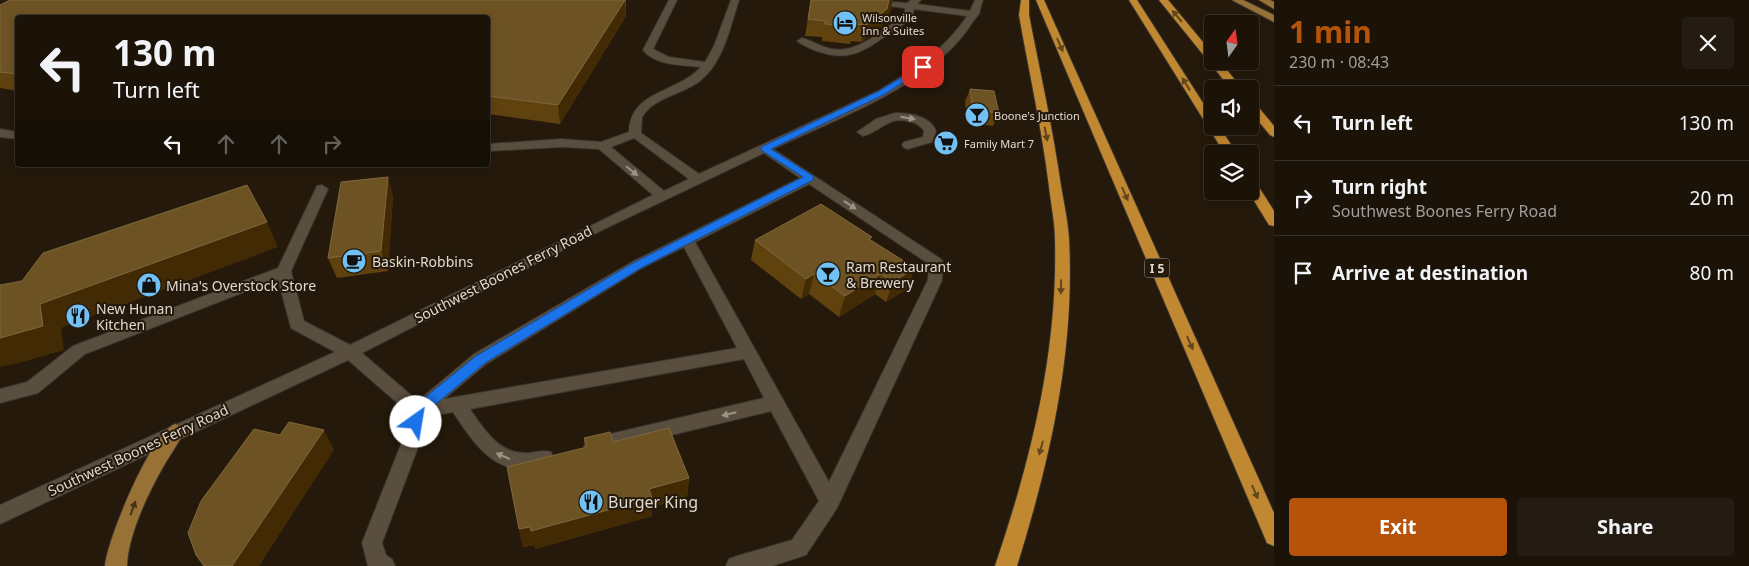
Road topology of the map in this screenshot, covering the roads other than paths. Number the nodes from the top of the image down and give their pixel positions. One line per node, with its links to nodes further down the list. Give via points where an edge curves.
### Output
1 (673, 0): 19 (street, via 648,50 651,55)
2 (735, 0): 19 (street)
3 (865, 0): 11 (street, via 879,5)
4 (979, 0): 13 (street, Southwest Boones Ferry Road)
5 (1025, 0): 54 (highway, one-way to 54, via 1024,15 1062,238 1060,343 1044,438)
6 (1040, 0): 50 (highway, I 5, one-way to 50)
7 (1133, 0): 22 (highway, one-way to 7)
8 (1163, 0): 18 (highway, one-way to 8)
9 (1236, 0): 16 (main road)
10 (1263, 0): 12 (main road)
11 (913, 3): 13 (street); 15 (street)
12 (1274, 6)
13 (974, 14): 32 (street, Southwest Boones Ferry Road, via 945,50 909,77)
14 (893, 17): 15 (street)
15 (904, 19): 17 (street, via 856,51 826,51)
16 (1274, 19)
17 (802, 41)
18 (1204, 49)
19 (708, 65): 27 (street, via 704,72 681,88 651,102 636,116)
20 (1221, 70): 21 (highway)
21 (1230, 80)
22 (1204, 112)
23 (1259, 115): 25 (highway)
24 (863, 132): 29 (street, one-way to 29, via 890,117 902,116 928,126 928,138)
25 (1274, 133)
26 (0, 134): 28 (street)
27 (634, 134): 30 (street); 34 (street)
28 (15, 136)
29 (908, 145)
30 (602, 146): 31 (street); 36 (street, one-way to 36)
31 (490, 147)
32 (764, 148): 33 (street); 34 (street, Southwest Boones Ferry Road)
33 (810, 178): 39 (street); 48 (street, one-way to 48, via 936,262 935,280)
34 (698, 179): 36 (street, Southwest Boones Ferry Road)
35 (322, 189): 40 (street)
36 (662, 196): 41 (street, Southwest Boones Ferry Road)
37 (1259, 198): 38 (highway)
38 (1274, 222)
39 (688, 240): 42 (street); 46 (street, via 637,265 480,359)
40 (284, 271): 41 (street, via 297,324); 43 (street, via 79,350 32,388)
41 (350, 352): 46 (street); 47 (street, Southwest Boones Ferry Road)
42 (749, 352): 44 (street); 45 (street)
43 (0, 396)
44 (776, 403): 45 (street, one-way to 45, via 525,462 503,458 487,446); 48 (street)
45 (457, 404): 46 (street)
46 (418, 411): 52 (street, via 414,434 372,542 377,562)
47 (175, 432): 49 (street, Southwest Boones Ferry Road); 51 (main road, one-way to 47, via 116,554 141,488 156,458)
48 (830, 502): 53 (street, via 800,548)
49 (0, 515)
50 (1274, 536)
51 (116, 566)
52 (384, 566)
53 (737, 566)
54 (1006, 566)

